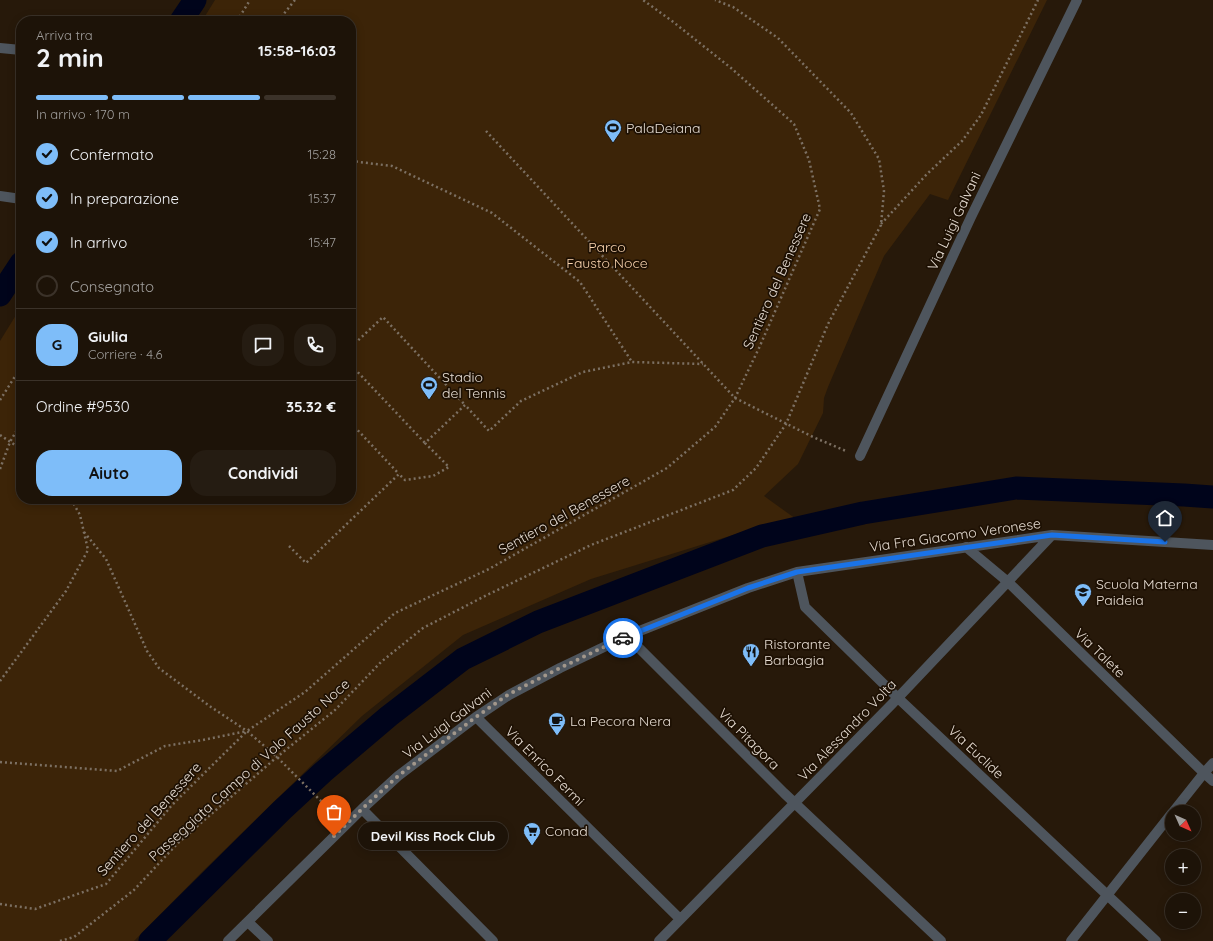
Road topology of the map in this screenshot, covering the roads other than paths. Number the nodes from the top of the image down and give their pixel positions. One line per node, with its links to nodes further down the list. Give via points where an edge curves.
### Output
1 (1078, 0): 6 (street, Via Luigi Galvani, via 971,217)
2 (0, 48): 3 (street)
3 (16, 50)
4 (0, 196): 5 (street)
5 (16, 198)
6 (860, 456)
7 (1052, 535): 8 (street, Via Fra Giacomo Veronese); 9 (street, Via Fra Giacomo Veronese); 11 (street, Via Alessandro Volta)
8 (1213, 545)
9 (966, 548): 10 (street, Via Fra Giacomo Veronese); 11 (street, Via Talete)
10 (797, 572): 12 (street, Via Luigi Galvani, via 748,588); 13 (street, Via Euclide, via 805,607)
11 (1008, 582): 13 (street, Via Alessandro Volta); 16 (street, Via Talete)
12 (627, 636): 14 (street, Via Luigi Galvani, via 509,694); 18 (street, Via Pitagora)
13 (898, 698): 18 (street, Via Alessandro Volta); 22 (street, Via Euclide)
14 (476, 717): 20 (street, Via Luigi Galvani, via 398,776); 23 (street, Via Enrico Fermi)
15 (1213, 763): 16 (street)
16 (1204, 773): 17 (street, Via Talete); 19 (street)
17 (1213, 780)
18 (795, 804): 23 (street, Via Alessandro Volta); 29 (street, Via Pitagora)
19 (1178, 805)
20 (362, 809): 24 (street, Via Luigi Galvani); 27 (street)
21 (1165, 822): 22 (street)
22 (1108, 895): 30 (street); 31 (street, Via Euclide)
23 (680, 919): 28 (street, Via Alessandro Volta)
24 (248, 922): 25 (street, Via Luigi Galvani); 26 (street)
25 (228, 941)
26 (268, 941)
27 (493, 941)
28 (659, 941)
29 (941, 941)
30 (1071, 941)
31 (1156, 941)

